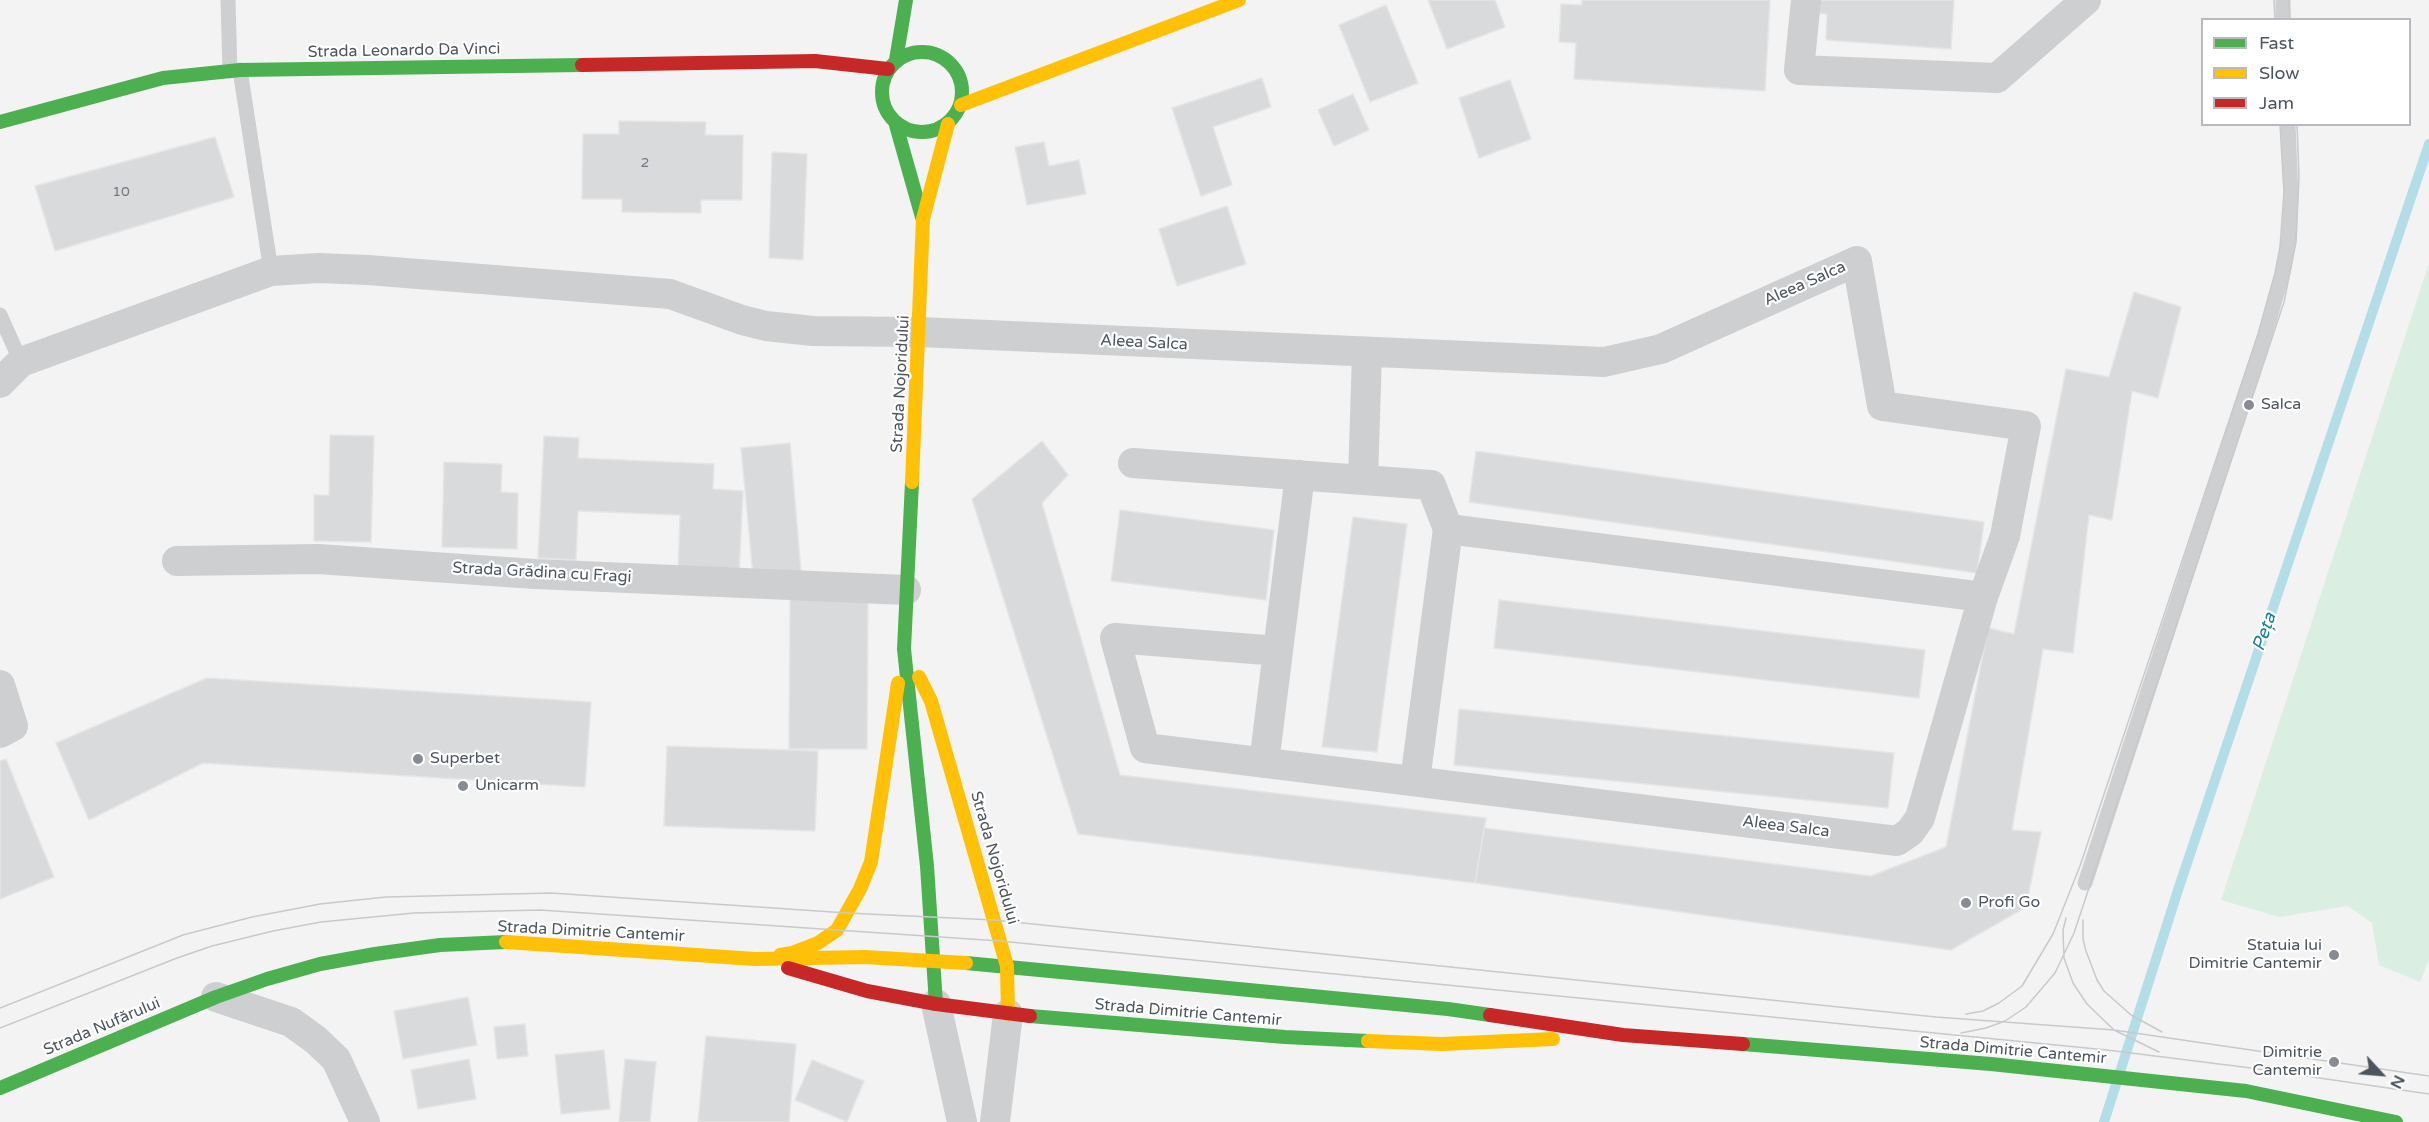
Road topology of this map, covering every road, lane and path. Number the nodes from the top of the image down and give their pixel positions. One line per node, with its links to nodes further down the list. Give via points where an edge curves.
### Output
1 (228, 0): 10 (lane)
2 (906, 0): 9 (main road)
3 (1239, 0): 12 (main road)
4 (1806, 0): 5 (street, via 1799,70 1997,78)
5 (2086, 0)
6 (2283, 0): 7 (lane)
7 (2283, 18)
8 (816, 61): 9 (main road, Strada Leonardo Da Vinci); 10 (main road, Strada Leonardo Da Vinci); 13 (main road, Strada Leonardo Da Vinci, via 860,84)
9 (892, 65): 13 (main road, via 882,80); 14 (main road, via 929,47 963,73)
10 (235, 70): 15 (main road, Strada Leonardo Da Vinci, via 163,78); 20 (lane)
11 (1002, 73): 12 (main road)
12 (1041, 74): 14 (main road)
13 (882, 102): 17 (main road)
14 (961, 105): 16 (main road, Strada Nojoridului)
15 (5, 118)
16 (948, 124): 17 (main road, via 932,132 913,132); 19 (main road, Strada Nojoridului)
17 (897, 125): 19 (main road)
18 (2288, 126): 39 (lane, via 2291,195 2284,268)
19 (923, 219): 22 (main road, Strada Nojoridului)
20 (271, 271): 22 (street, Aleea Salca, via 369,270 670,294 766,326 813,331); 24 (street, Aleea Salca)
21 (0, 315): 24 (lane)
22 (921, 332): 23 (street, Aleea Salca); 31 (main road, Strada Nojoridului)
23 (1367, 353): 28 (street); 32 (street, Aleea Salca, via 1604,362 1634,357 1661,349 1857,261 1882,406 2026,426 2005,536)
24 (21, 362): 25 (street)
25 (0, 383)
26 (1133, 464): 27 (street)
27 (1300, 475): 28 (street); 34 (street)
28 (1363, 480): 29 (street, via 1431,484)
29 (1448, 529): 32 (street); 38 (street)
30 (177, 561): 31 (street, Strada Grădina cu Fragi, via 318,560)
31 (906, 590): 33 (main road, Strada Nojoridului)
32 (1983, 597): 38 (street, Aleea Salca, via 1920,818 1897,841)
33 (904, 649): 40 (main road, via 871,862 860,889 837,930 818,943 792,953); 41 (main road, Strada Nojoridului); 42 (main road, Strada Nojoridului, via 931,701)
34 (1278, 651): 37 (street); 37 (street, Aleea Salca, via 1114,638 1145,748)
35 (0, 684): 36 (street, via 14,726)
36 (0, 733)
37 (1264, 763): 38 (street, Aleea Salca)
38 (1414, 781)
39 (2085, 883)
40 (755, 959): 41 (main road, Strada Dimitrie Cantemir, via 865,957); 43 (main road, Strada Dimitrie Cantemir, via 505,942 440,945 320,964); 44 (main road, Strada Dimitrie Cantemir, via 867,991)
41 (933, 961): 42 (main road, Strada Dimitrie Cantemir); 44 (main road, Strada Nojoridului)
42 (1007, 966): 45 (main road, Strada Nojoridului); 46 (main road, Strada Dimitrie Cantemir, via 1448,1009)
43 (216, 997): 47 (main road, Strada Nufărului); 48 (street, via 291,1022 315,1040 336,1059)
44 (936, 1004): 45 (main road, Strada Dimitrie Cantemir); 49 (street)
45 (1008, 1014): 46 (main road, Strada Dimitrie Cantemir, via 1285,1037 1442,1044); 50 (street)
46 (1623, 1035): 51 (main road, Strada Dimitrie Cantemir, via 2078,1072 2246,1091)
47 (0, 1088)
48 (365, 1122)
49 (962, 1122)
50 (995, 1122)
51 (2396, 1122)

